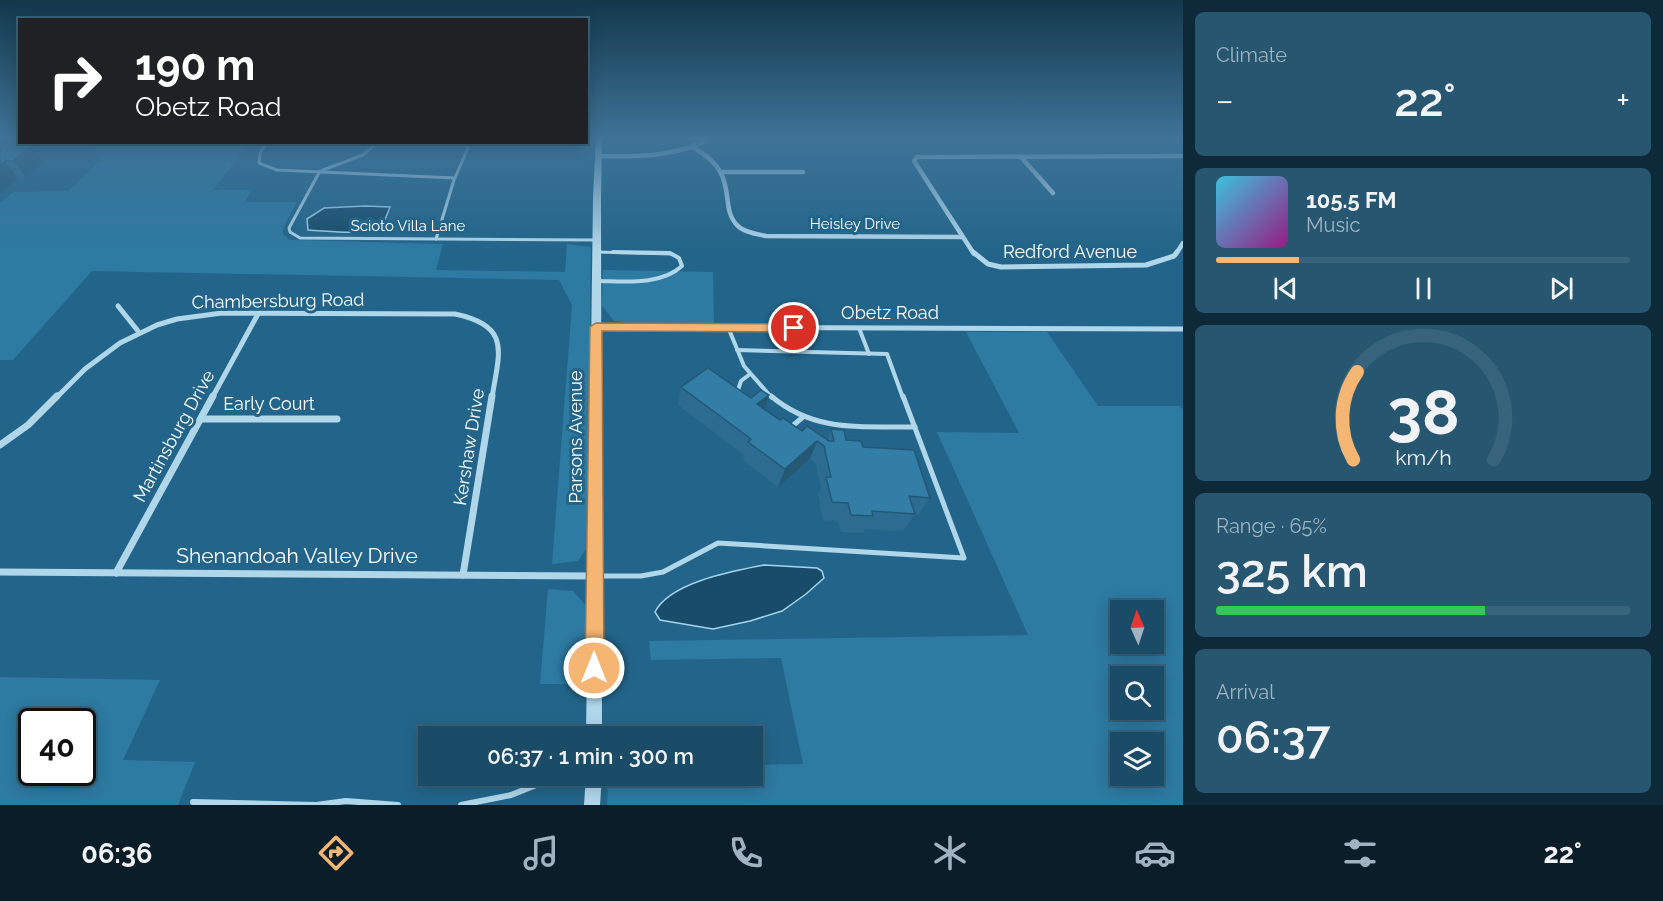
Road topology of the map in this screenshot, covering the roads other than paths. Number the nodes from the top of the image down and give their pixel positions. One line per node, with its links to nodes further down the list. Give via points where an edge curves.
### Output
1 (318, 176): 10 (lane, Scioto Villa Lane, via 289,228 292,234 300,238)
2 (408, 176): 7 (lane)
3 (598, 176): 11 (street, Parsons Avenue)
4 (723, 176): 9 (street, Heisley Drive, via 732,217 749,232 766,236)
5 (922, 176): 9 (street)
6 (1037, 176): 8 (street)
7 (455, 178): 10 (lane)
8 (1053, 194)
9 (962, 237): 12 (street, Redford Avenue, via 975,256 1001,267 1146,265 1174,256)
10 (436, 239): 11 (lane, Scioto Villa Lane)
11 (596, 240): 13 (street, Parsons Avenue)
12 (1183, 243)
13 (597, 252): 14 (street, Parsons Avenue); 14 (lane, via 670,253 679,258 682,266 677,273 661,278)
14 (596, 281): 18 (street, Parsons Avenue)
15 (118, 306): 22 (street)
16 (258, 314): 17 (street, Chambersburg Road, via 455,315); 22 (street, Chambersburg Road, via 202,315); 29 (street, Martinsburg Drive)
17 (490, 326): 37 (street, Kershaw Drive, via 499,338 499,353)
18 (596, 327): 19 (street, Obetz Road); 38 (street, Parsons Avenue)
19 (729, 327): 20 (street, Obetz Road); 23 (lane)
20 (859, 328): 21 (street, Obetz Road); 24 (lane)
21 (1183, 329)
22 (138, 331): 34 (street, Chambersburg Road, via 99,356 36,420)
23 (737, 350): 24 (lane); 25 (lane)
24 (869, 354): 31 (lane, via 887,354)
25 (750, 374): 26 (lane, via 741,381); 27 (lane, via 772,397)
26 (738, 397)
27 (803, 417): 30 (lane, via 823,424); 33 (lane, via 786,429)
28 (338, 419): 29 (street, Early Court)
29 (201, 420): 36 (street, Martinsburg Drive)
30 (839, 424): 31 (lane); 32 (lane)
31 (915, 427): 38 (lane, via 964,558 718,543 663,572)
32 (842, 431)
33 (794, 434)
34 (0, 445)
35 (0, 572): 36 (street, Shenandoah Valley Drive)
36 (116, 573): 37 (street, Shenandoah Valley Drive)
37 (463, 575): 38 (street, Shenandoah Valley Drive)
38 (595, 576): 39 (street, Parsons Avenue)
39 (594, 726)
40 (537, 786): 44 (lane, via 494,801)
41 (593, 786): 45 (street)
42 (193, 802): 43 (lane, via 316,805 346,801)
43 (398, 805)
44 (462, 805)
45 (592, 805)

